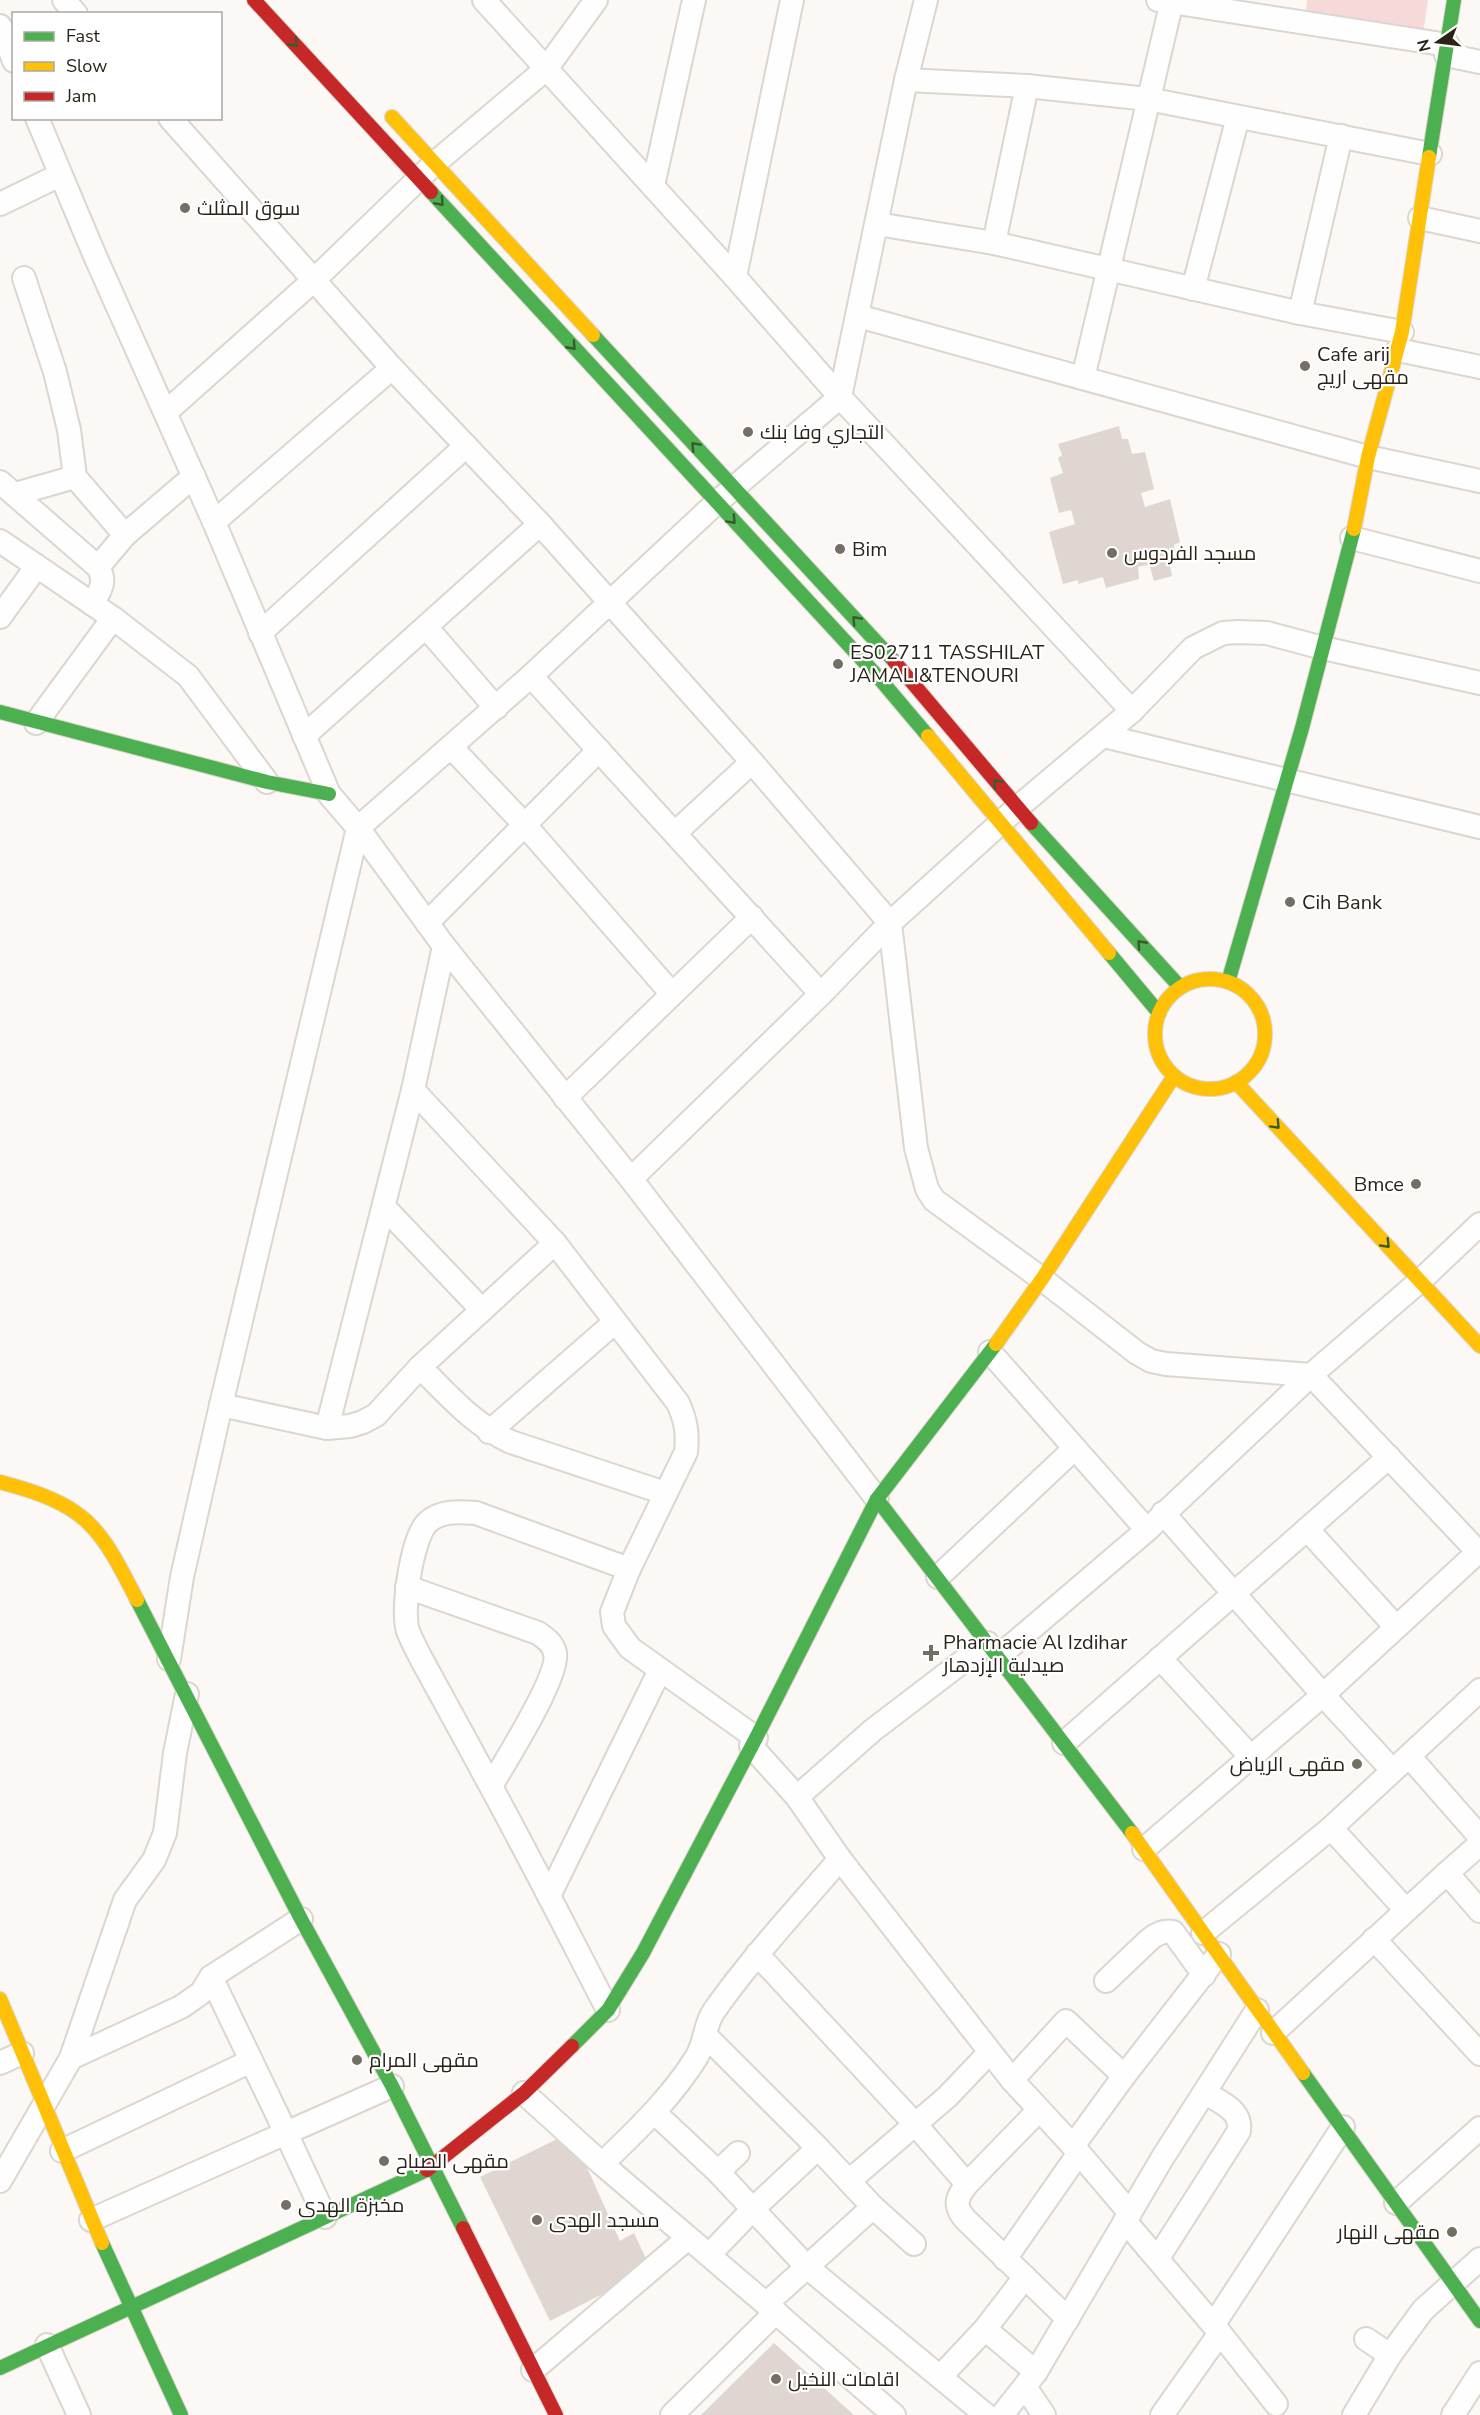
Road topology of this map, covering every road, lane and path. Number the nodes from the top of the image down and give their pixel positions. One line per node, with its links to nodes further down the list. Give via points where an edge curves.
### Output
1 (64, 0): 10 (street)
2 (254, 0): 25 (street, one-way to 25)
3 (484, 0): 15 (street)
4 (596, 0): 15 (street)
5 (694, 0): 27 (street)
6 (792, 0): 34 (street)
7 (926, 0): 16 (street)
8 (1454, 0): 12 (street)
9 (1165, 1): 12 (street); 18 (street)
10 (74, 12)
11 (0, 26): 13 (street)
12 (1447, 50): 14 (street); 24 (street)
13 (12, 55)
14 (1480, 62)
15 (546, 69): 25 (street); 27 (street)
16 (906, 80): 17 (street); 30 (street)
17 (1027, 86): 18 (street); 32 (street)
18 (1148, 99): 20 (street); 33 (street)
19 (379, 103): 25 (street)
20 (1238, 117): 23 (street); 37 (street)
21 (38, 120): 26 (street)
22 (172, 120): 36 (street)
23 (1341, 136): 24 (street); 38 (street)
24 (1430, 154): 29 (street)
25 (427, 171): 36 (street); 52 (street, one-way to 25); 53 (street, one-way to 53)
26 (60, 175): 28 (street); 45 (street)
27 (653, 186): 34 (street)
28 (0, 204)
29 (1420, 219): 31 (street); 40 (street)
30 (877, 224): 32 (street); 39 (street)
31 (1480, 231)
32 (994, 243): 33 (street)
33 (1109, 270): 37 (street); 43 (street)
34 (735, 277): 44 (street)
35 (24, 278): 49 (street, via 56,372)
36 (314, 280): 42 (street); 45 (street)
37 (1193, 289): 38 (street)
38 (1300, 313): 40 (street)
39 (858, 316): 43 (street); 44 (street)
40 (1400, 341): 41 (street); 47 (street)
41 (1480, 367)
42 (392, 368): 46 (street); 54 (street)
43 (1083, 378): 47 (street)
44 (840, 397): 52 (street); 72 (street)
45 (166, 412): 48 (street)
46 (466, 446): 55 (street); 67 (street)
47 (1368, 457): 50 (street); 57 (street)
48 (194, 476): 54 (street); 56 (street)
49 (75, 477): 51 (street); 56 (street)
50 (1480, 481)
51 (4, 488): 60 (street)
52 (733, 488): 53 (street); 83 (street, one-way to 52, via 896,664)
53 (716, 503): 62 (street); 83 (street, one-way to 83)
54 (214, 522): 67 (street)
55 (540, 524): 62 (street); 66 (street)
56 (125, 535): 60 (street)
57 (1352, 538): 61 (street); 68 (street)
58 (0, 541): 59 (street)
59 (37, 566): 63 (street); 64 (street)
60 (98, 567): 63 (street, via 103,585)
61 (1480, 572)
62 (610, 603): 69 (street); 79 (street)
63 (92, 604): 65 (street)
64 (0, 617)
65 (112, 618): 74 (street); 80 (street, via 188,676)
66 (426, 627): 71 (street); 75 (street)
67 (260, 633): 75 (street)
68 (1323, 648): 70 (street); 72 (street, via 1267,633 1223,633 1193,648); 81 (street)
69 (531, 676): 71 (street); 78 (street)
70 (1480, 683)
71 (496, 708): 77 (street)
72 (1132, 711): 76 (street)
73 (0, 712): 74 (street)
74 (36, 723): 80 (street)
75 (303, 736): 82 (street)
76 (1104, 736): 81 (street); 83 (street)
77 (452, 748): 84 (street); 86 (street)
78 (599, 750): 84 (street); 87 (street)
79 (752, 762): 87 (street); 89 (street)
80 (267, 782): 82 (street)
81 (1287, 782): 85 (street); 92 (street)
82 (329, 794): 86 (street)
83 (1009, 815): 89 (street); 93 (street, one-way to 83); 96 (street)
84 (524, 824): 90 (street); 94 (street)
85 (1480, 827)
86 (358, 828): 90 (street); 113 (street)
87 (675, 833): 88 (street)
88 (753, 917): 94 (street); 95 (street)
89 (890, 923): 95 (street); 106 (street, via 916,1148 927,1189 946,1211)
90 (427, 924): 91 (street)
91 (444, 946): 99 (street); 100 (street)
92 (1228, 982): 93 (street, via 1212,979); 98 (street, via 1244,991 1263,1022 1264,1039 1253,1076)
93 (1180, 987): 96 (street)
94 (672, 994): 100 (street)
95 (821, 994): 101 (street)
96 (1159, 1013): 97 (street, via 1156,1047)
97 (1174, 1076): 98 (street, via 1204,1089); 106 (street)
98 (1236, 1082): 105 (street, one-way to 105)
99 (413, 1090): 102 (street); 104 (street)
100 (565, 1098): 101 (street)
101 (631, 1179): 120 (street)
102 (384, 1207): 107 (street); 114 (street)
103 (1480, 1224): 105 (street)
104 (555, 1243): 107 (street); 108 (street)
105 (1431, 1270): 109 (street); 112 (street)
106 (1042, 1279): 110 (street); 112 (street, via 1151,1361)
107 (482, 1310): 111 (street)
108 (615, 1322): 115 (street); 119 (street, via 678,1403 686,1420 686,1452)
109 (1480, 1346)
110 (990, 1352): 116 (street); 120 (street)
111 (420, 1367): 114 (street, via 376,1415 350,1426); 115 (street)
112 (1311, 1375): 117 (street); 121 (street)
113 (221, 1405): 114 (street); 132 (street, via 182,1577)
114 (327, 1428)
115 (489, 1432): 119 (street)
116 (1074, 1449): 123 (street); 126 (street)
117 (1389, 1457): 122 (street); 124 (street)
118 (0, 1482): 132 (street, via 73,1509 94,1527 114,1556)
119 (665, 1494): 125 (street)
120 (877, 1499): 126 (street); 137 (street)
121 (1163, 1513): 123 (street); 128 (street)
122 (1306, 1529): 128 (street); 129 (street)
123 (1147, 1530): 130 (street)
124 (1479, 1553): 129 (street)
125 (629, 1569): 127 (street, via 476,1513 452,1512 427,1522 418,1535); 133 (street, via 612,1612 614,1626 630,1647)
126 (939, 1577): 130 (street)
127 (407, 1587): 141 (street, via 408,1631); 141 (street, via 538,1632 555,1651 556,1663 548,1683)
128 (1234, 1593): 131 (street); 136 (street)
129 (1396, 1627): 136 (street)
130 (993, 1650): 138 (street); 142 (street, via 873,1730)
131 (1160, 1658): 138 (street); 139 (street)
132 (169, 1659): 135 (street)
133 (660, 1670): 137 (street); 149 (street)
134 (1480, 1690): 140 (street)
135 (186, 1694): 152 (street); 168 (street, via 165,1833 154,1860 125,1900)
136 (1323, 1695): 139 (street); 140 (street)
137 (753, 1742): 142 (street); 161 (street, via 643,1953)
138 (1064, 1743): 146 (street)
139 (1251, 1757): 146 (street)
140 (1401, 1763): 143 (street); 144 (street)
141 (491, 1786): 149 (street)
142 (797, 1797): 147 (street)
143 (1331, 1828): 150 (street); 153 (street)
144 (1480, 1837)
145 (1480, 1844): 148 (street)
146 (1144, 1849): 153 (street)
147 (840, 1859): 155 (street); 166 (street)
148 (1447, 1873): 150 (street); 151 (street)
149 (549, 1896): 161 (street)
150 (1406, 1910): 154 (street)
151 (1480, 1911)
152 (301, 1919): 158 (street); 173 (street)
153 (1203, 1933): 156 (street)
154 (1374, 1939): 163 (street); 167 (street)
155 (757, 1954): 164 (street, via 712,2013); 179 (street)
156 (1219, 1954): 157 (street); 162 (street)
157 (1204, 1975): 159 (street, via 1169,1931 1149,1940); 171 (street)
158 (211, 1977): 168 (street, via 201,1993 181,2007); 169 (street)
159 (1106, 1981)
160 (0, 1999): 165 (street)
161 (608, 2010): 174 (street)
162 (1257, 2010): 163 (street); 175 (street)
163 (1273, 2032): 180 (street)
164 (706, 2036): 178 (street, via 696,2058); 183 (street)
165 (22, 2053): 170 (street); 176 (street)
166 (989, 2053): 172 (street); 179 (street)
167 (1480, 2054)
168 (71, 2058): 176 (street)
169 (251, 2061): 182 (street); 185 (street)
170 (0, 2063)
171 (1124, 2076): 172 (street, via 1066,2021); 184 (street)
172 (1011, 2080): 177 (street)
173 (392, 2086): 182 (street); 188 (street)
174 (524, 2093): 187 (street); 188 (street)
175 (1205, 2093): 197 (street); 202 (street, via 1236,2114 1239,2131)
176 (43, 2107): 185 (street); 190 (street)
177 (1039, 2110): 184 (street); 192 (street)
178 (655, 2113): 187 (street); 189 (street)
179 (915, 2124): 191 (street); 192 (street)
180 (1343, 2127): 193 (street); 212 (street)
181 (1480, 2128): 193 (street)
182 (286, 2133): 196 (street); 198 (street)
183 (818, 2148): 191 (street); 195 (street)
184 (1076, 2149): 197 (street); 203 (street)
185 (62, 2151): 198 (street)
186 (738, 2153): 189 (street)
187 (602, 2164): 199 (street)
188 (432, 2168): 196 (street); 218 (street)
189 (718, 2172): 195 (street)
190 (0, 2181)
191 (849, 2181): 194 (street)
192 (967, 2184): 203 (street, via 958,2195 958,2211)
193 (1396, 2203): 207 (street)
194 (873, 2207): 200 (street); 205 (street)
195 (754, 2208): 201 (street); 205 (street)
196 (325, 2217): 208 (street)
197 (1128, 2217): 202 (street); 210 (street)
198 (91, 2220): 208 (street)
199 (688, 2238): 201 (street); 218 (street)
200 (914, 2244)
201 (709, 2255): 209 (street)
202 (1158, 2258): 212 (street)
203 (1005, 2259): 206 (street)
204 (1480, 2259): 207 (street)
205 (807, 2267): 209 (street); 220 (street)
206 (1025, 2277): 210 (street); 213 (street)
207 (1454, 2282): 211 (street); 216 (street, via 1423,2310)
208 (130, 2307): 215 (street); 224 (street)
209 (771, 2308): 226 (street); 227 (street)
210 (1068, 2319): 221 (street)
211 (1480, 2321)
212 (1217, 2328): 222 (street); 231 (street)
213 (985, 2329): 220 (street); 221 (street)
214 (1366, 2339): 216 (street)
215 (47, 2345): 217 (street); 223 (street)
216 (1390, 2355): 232 (street)
217 (0, 2368)
218 (533, 2370): 225 (street)
219 (1480, 2373): 233 (street)
220 (940, 2377): 228 (street)
221 (1031, 2380): 229 (street); 230 (street)
222 (1278, 2411)
223 (79, 2415)
224 (181, 2415)
225 (556, 2415)
226 (672, 2415)
227 (894, 2415)
228 (986, 2415)
229 (1002, 2415)
230 (1044, 2415)
231 (1162, 2415)
232 (1354, 2415)
233 (1453, 2415)

